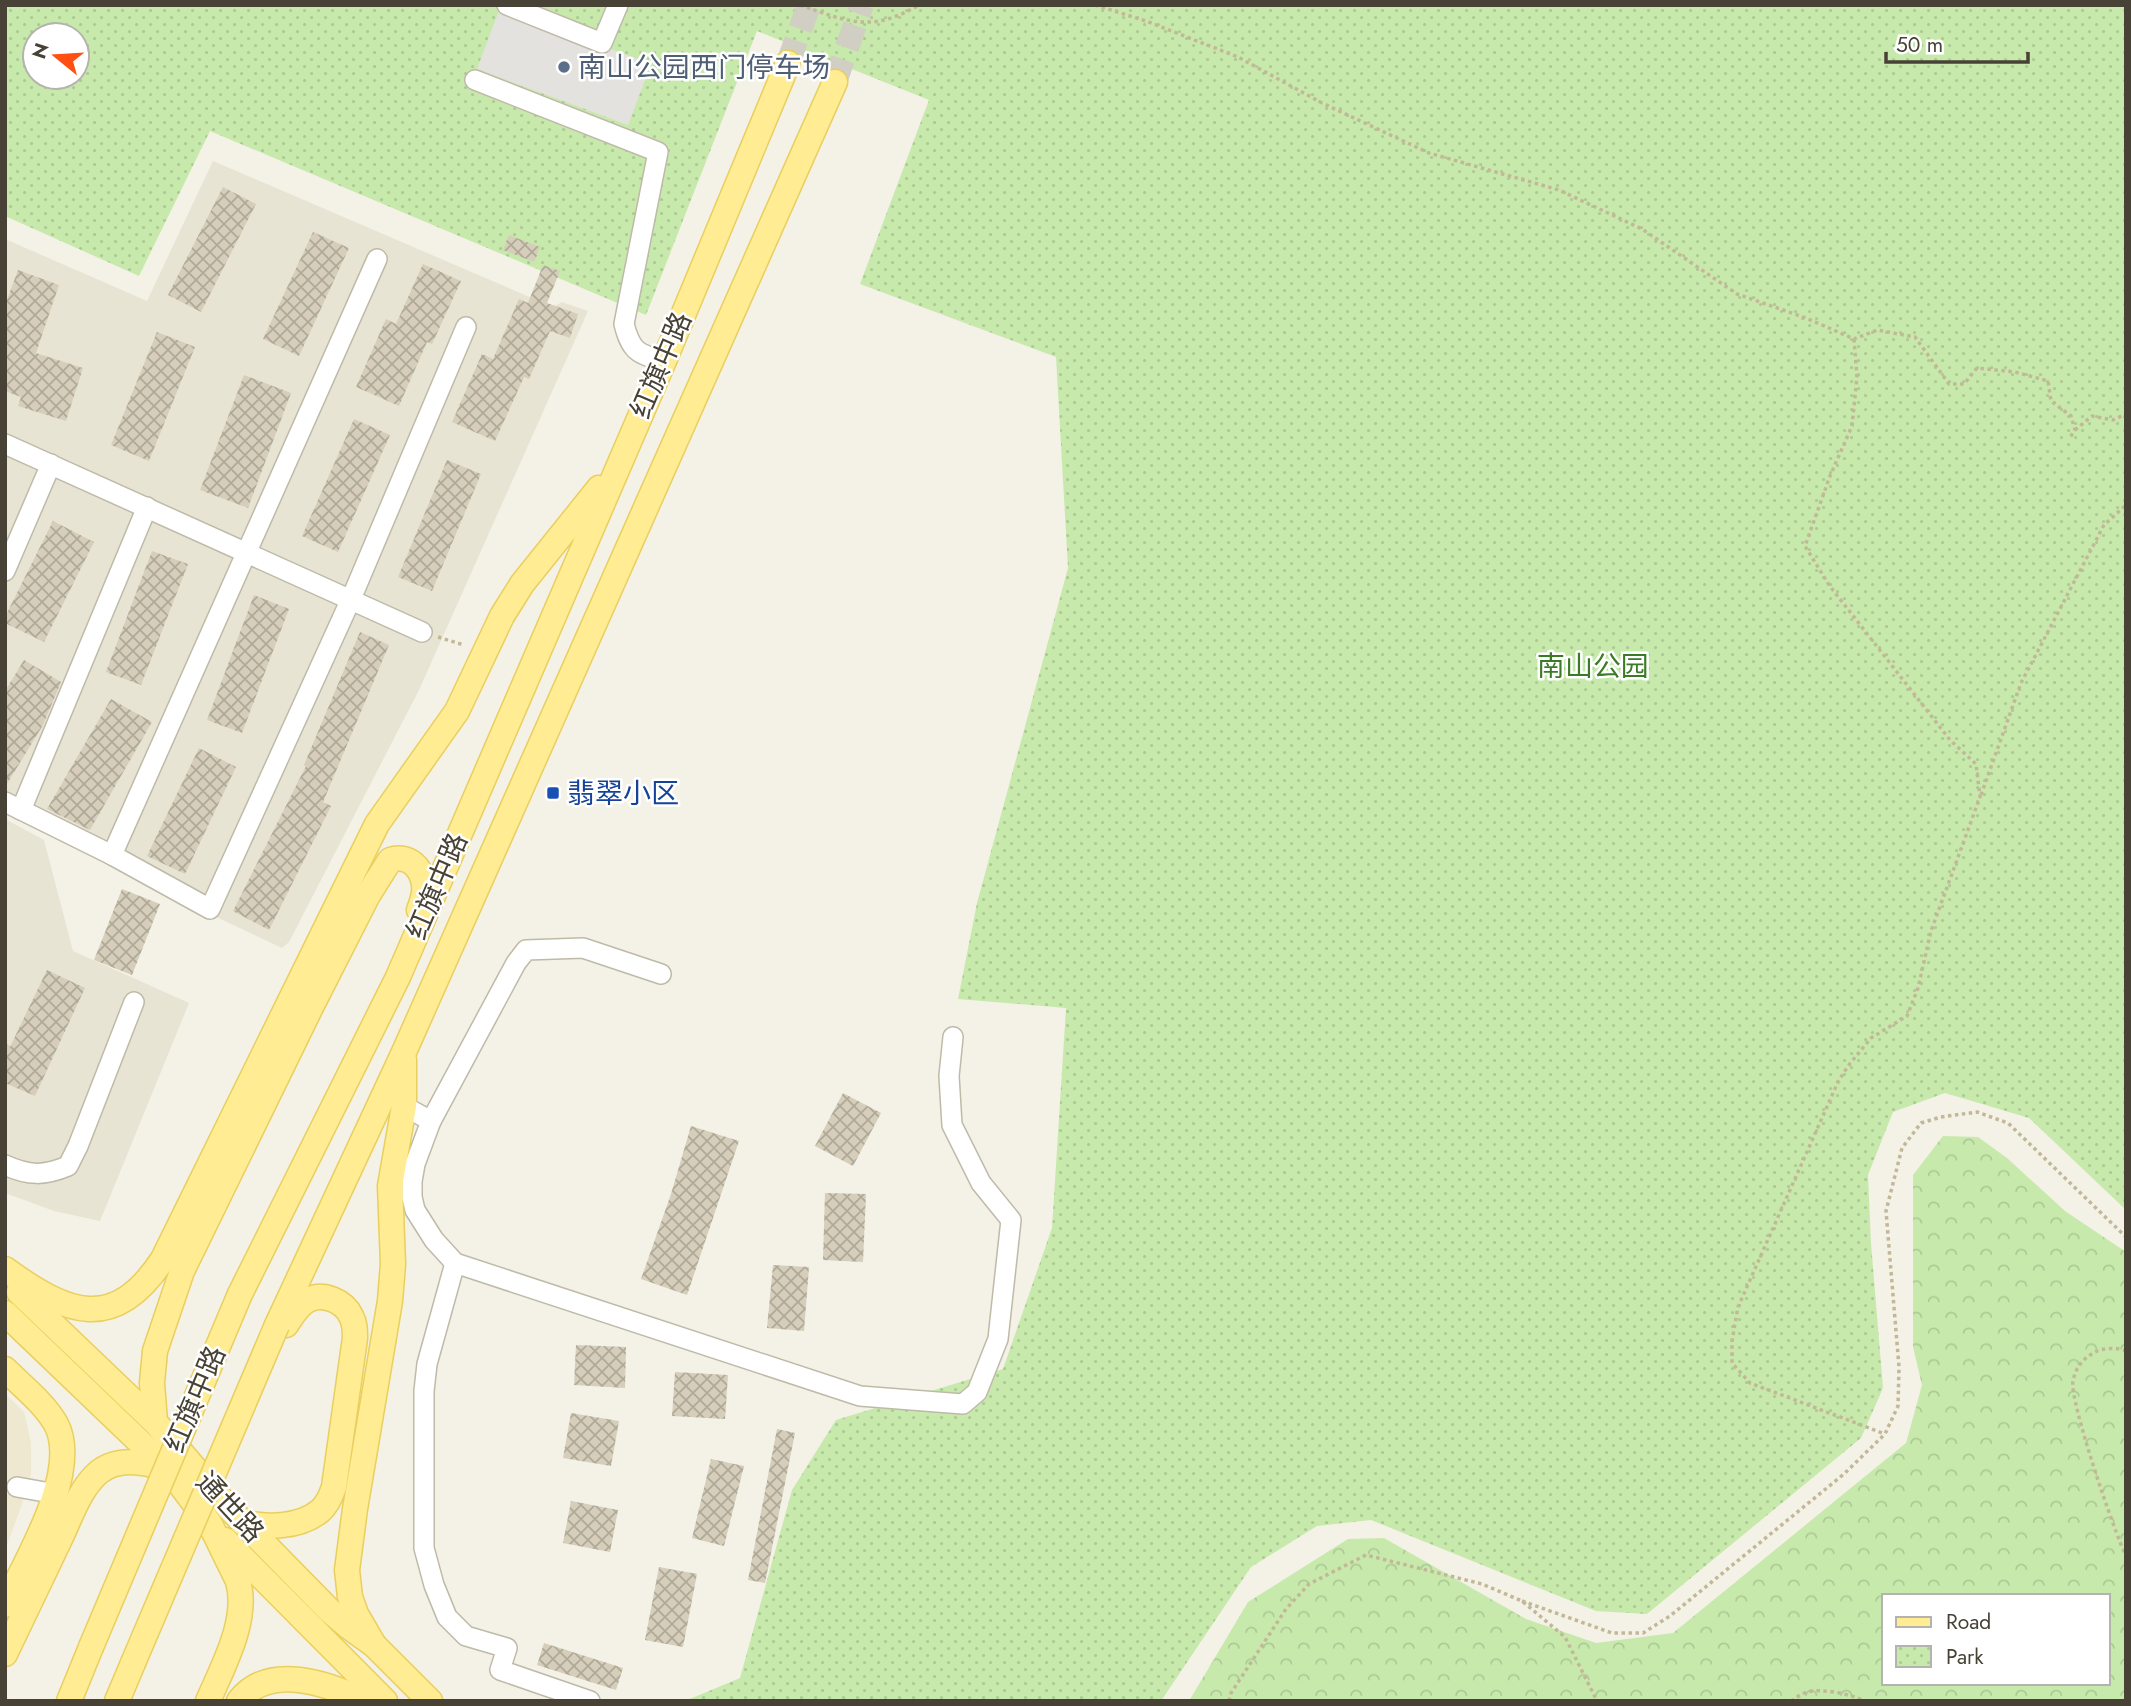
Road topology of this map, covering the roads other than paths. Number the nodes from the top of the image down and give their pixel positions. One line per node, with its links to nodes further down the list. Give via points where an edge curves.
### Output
1 (507, 5): 2 (street, via 603,43)
2 (618, 5)
3 (788, 63): 8 (main road, 红旗中路)
4 (475, 80): 8 (street, via 658,152 624,324 629,344 644,356)
5 (835, 82): 23 (main road, 红旗中路)
6 (377, 259): 13 (street)
7 (466, 327): 15 (street)
8 (664, 362): 10 (main road, 红旗中路)
9 (5, 444): 11 (street)
10 (619, 463): 20 (main road, 红旗中路); 28 (main road, via 522,584 457,712 377,824 152,1276 113,1305 87,1309 51,1299)
11 (51, 464): 12 (street); 14 (street)
12 (146, 507): 13 (street); 17 (street)
13 (248, 552): 15 (street); 18 (street)
14 (5, 571)
15 (351, 599): 16 (street); 18 (street, via 210,909)
16 (422, 632)
17 (13, 806): 18 (street)
18 (113, 855)
19 (661, 974): 25 (street, via 583,948 526,950)
20 (398, 977): 33 (main road, via 424,885 419,869 410,860 398,858 390,860 368,895 182,1271 155,1351); 42 (main road, 红旗中路, bridge, via 240,1294)
21 (134, 1002): 26 (street, via 68,1166 49,1174)
22 (953, 1037): 27 (street, via 949,1076 952,1125 981,1183 1011,1220 998,1339 977,1392 963,1404 860,1396)
23 (404, 1052): 24 (main road); 31 (main road, 红旗中路, bridge)
24 (404, 1106): 25 (street); 40 (main road, via 390,1186 390,1301 347,1570 350,1597)
25 (431, 1121): 27 (street, via 415,1164 412,1197 434,1240)
26 (5, 1165)
27 (455, 1263): 50 (street, via 432,1342 424,1391 424,1548 434,1585 447,1617 466,1636 507,1648 500,1670)
28 (5, 1269)
29 (5, 1279): 33 (main road, 通世路)
30 (5, 1313): 34 (main road)
31 (267, 1350): 37 (main road, via 309,1299 332,1299 351,1314 355,1338 329,1500 301,1521 265,1526); 44 (main road, 红旗中路, bridge)
32 (5, 1369): 36 (main road, via 44,1409 59,1432 63,1455)
33 (155, 1422): 37 (main road, 通世路)
34 (170, 1471): 38 (main road); 41 (main road, via 136,1462 100,1471 73,1512)
35 (17, 1487): 36 (street)
36 (56, 1494): 39 (main road)
37 (242, 1522): 40 (main road, 通世路, via 330,1611)
38 (210, 1524): 45 (main road, via 241,1591 234,1634); 48 (main road, 通世路)
39 (5, 1605)
40 (374, 1645): 49 (main road, 通世路)
41 (5, 1654)
42 (72, 1692): 43 (main road)
43 (55, 1701)
44 (117, 1701)
45 (208, 1701)
46 (239, 1701): 47 (main road, via 262,1685 293,1679 331,1686)
47 (364, 1701)
48 (385, 1701)
49 (430, 1701)
50 (590, 1701)

